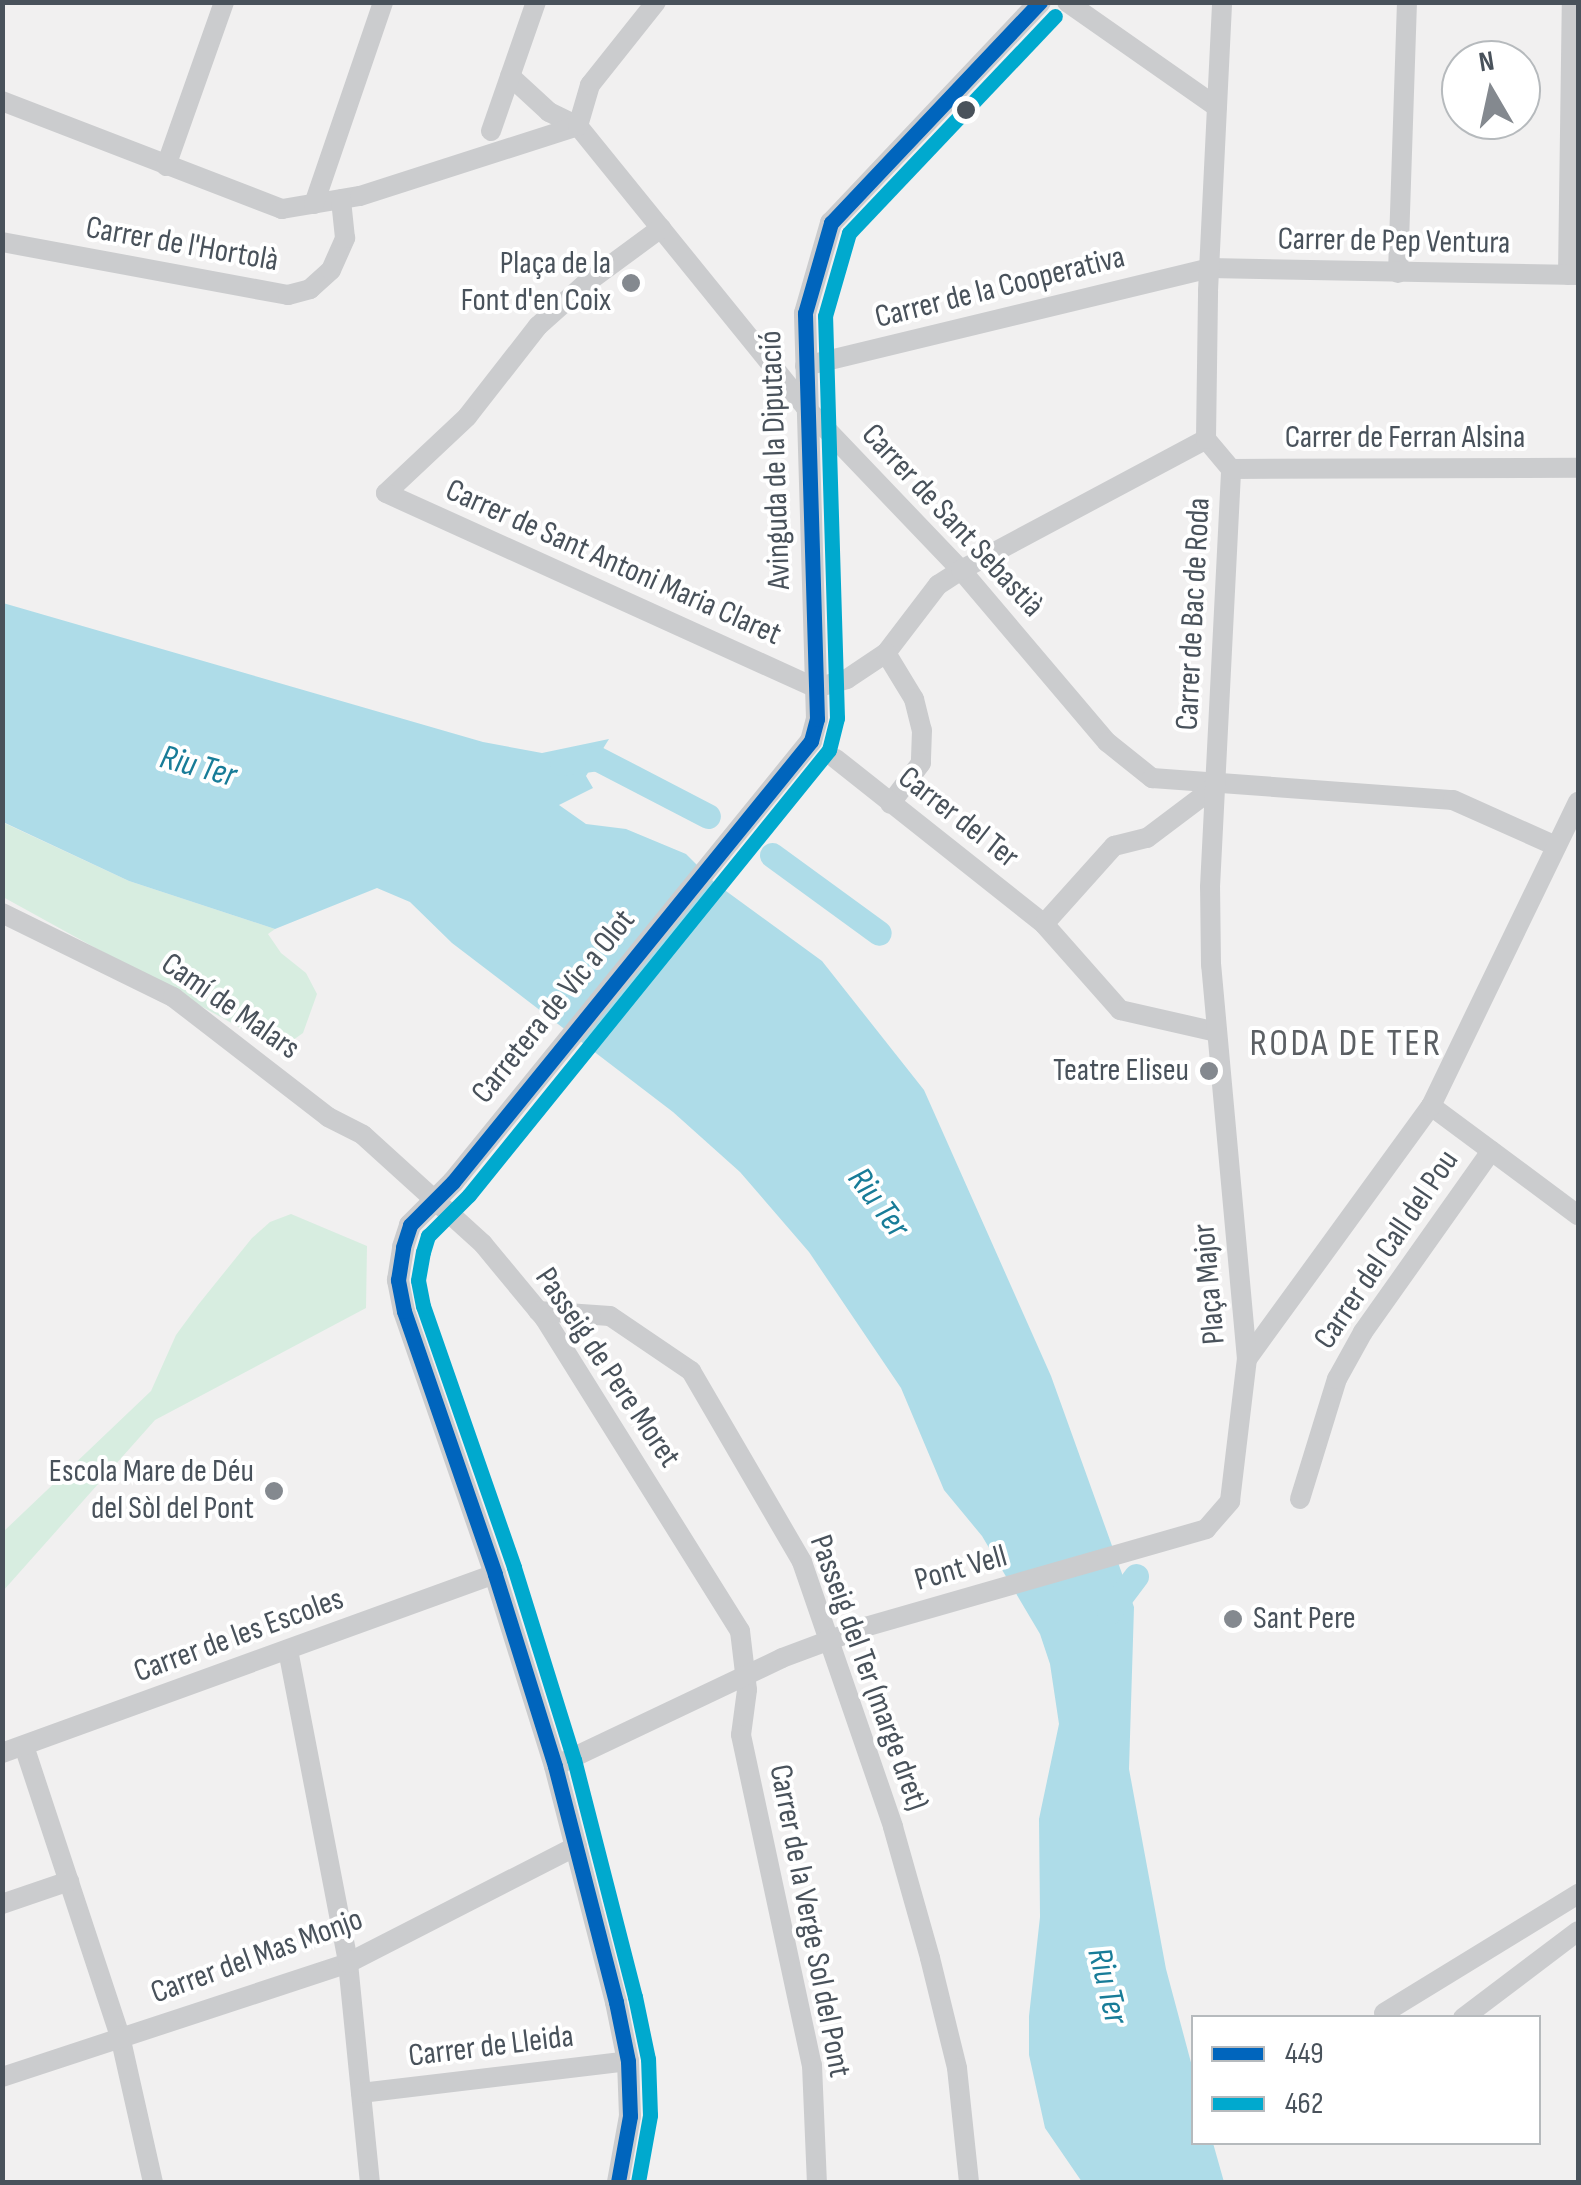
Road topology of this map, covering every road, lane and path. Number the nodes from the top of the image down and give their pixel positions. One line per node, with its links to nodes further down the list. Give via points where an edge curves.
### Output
1 (224, 2): 15 (street)
2 (382, 2): 17 (street)
3 (536, 2): 10 (street)
4 (656, 2): 13 (street, via 590,85)
5 (1040, 2): 23 (street, Avinguda de la Diputació, via 831,223 805,313)
6 (1068, 2): 12 (street)
7 (1222, 2): 12 (street)
8 (1407, 2): 21 (street)
9 (1572, 2): 22 (street)
10 (510, 76): 13 (street, Carrer de Sant Sebastià, via 549,112); 14 (street)
11 (2, 101): 15 (street)
12 (1217, 107): 20 (street)
13 (578, 126): 16 (street); 18 (street, Carrer de Sant Sebastià)
14 (491, 131)
15 (166, 166): 17 (street, via 282,210)
16 (341, 199): 17 (street); 19 (street, Carrer de l'Hortolà, via 345,238 330,270 310,289 288,294)
17 (314, 204)
18 (661, 228): 24 (street, Carrer de Sant Sebastià); 30 (street, Carrer de Sant Antoni Maria Claret, via 538,326 467,418 386,493)
19 (2, 242)
20 (1209, 268): 21 (street, Carrer de Pep Ventura); 23 (street, Carrer de la Cooperativa); 25 (street)
21 (1398, 273): 22 (street, Carrer de Pep Ventura)
22 (1573, 275)
23 (806, 366): 24 (street, Avinguda de la Diputació)
24 (806, 408): 28 (street, Carrer de Sant Sebastià); 30 (street, Avinguda de la Diputació)
25 (1206, 440): 27 (street, Carrer de Bac de Roda); 28 (street)
26 (1578, 468): 27 (street, Carrer de Ferran Alsina)
27 (1231, 469): 33 (street, Carrer de Bac de Roda)
28 (961, 570): 29 (street, via 938,584); 33 (street, Carrer de Sant Sebastià, via 1108,742 1152,778)
29 (886, 653): 30 (street, via 847,679); 35 (street, via 914,699 922,730 921,763)
30 (816, 688): 31 (street, Avinguda de la Diputació, via 817,719)
31 (800, 758): 48 (street, Carretera de Vic a Olot, via 453,1182 410,1225 398,1280 404,1310)
32 (836, 759): 35 (street, Carrer del Ter)
33 (1216, 786): 36 (street, Carrer de Sant Sebastià, via 1453,800); 38 (street, via 1146,838 1114,846); 39 (street, Carrer de Bac de Roda, via 1210,945)
34 (1578, 802): 36 (street, Plaça Major)
35 (890, 804): 38 (street, Carrer del Ter)
36 (1556, 846): 40 (street, Plaça Major)
37 (2, 913): 42 (street, Camí de Malars, via 173,997)
38 (1044, 924): 39 (street, Carrer del Ter, via 1120,1010)
39 (1218, 1032): 41 (street, Carrer de Bac de Roda)
40 (1431, 1106): 43 (street); 46 (street, Plaça Major)
41 (1225, 1117): 46 (street, Plaça Major)
42 (362, 1135): 45 (street, Passeig de Pere Moret, via 483,1244)
43 (1491, 1151): 44 (street); 47 (street, Carrer del Call del Pou, via 1337,1379)
44 (1578, 1215)
45 (538, 1311): 50 (street, Passeig de Pere Moret, via 740,1631); 70 (street, Passeig del Ter (marge dret), via 610,1316 690,1371 802,1562 893,1827 930,1958 956,2068)
46 (1247, 1358): 50 (street, Pont Vell, via 1230,1501 1206,1529 864,1627)
47 (1300, 1499)
48 (496, 1574): 49 (street, Carrer de les Escoles); 53 (street, Carretera de Vic a Olot)
49 (288, 1650): 51 (street, Carrer de les Escoles); 59 (street)
50 (746, 1672): 53 (street, Pont Vell); 69 (street, Carrer de la Verge Sol del Pont, via 741,1734 812,2065)
51 (24, 1746): 52 (street, Carrer de les Escoles); 55 (street)
52 (2, 1753)
53 (555, 1766): 54 (street, Carretera de Vic a Olot)
54 (577, 1846): 59 (street, Carrer del Mas Monjo); 63 (street, Carretera de Vic a Olot)
55 (69, 1881): 57 (street); 62 (street)
56 (1578, 1894): 60 (street)
57 (2, 1904)
58 (1578, 1931): 61 (street)
59 (348, 1963): 62 (street, Carrer del Mas Monjo); 65 (street)
60 (1384, 2013)
61 (1467, 2015)
62 (120, 2036): 64 (street, Carrer del Mas Monjo); 66 (street)
63 (628, 2061): 65 (street, Carrer de Lleida); 68 (street, Carretera de Vic a Olot, via 630,2116)
64 (2, 2078)
65 (361, 2093): 67 (street)
66 (153, 2182)
67 (370, 2182)
68 (618, 2182)
69 (817, 2182)
70 (969, 2182)

